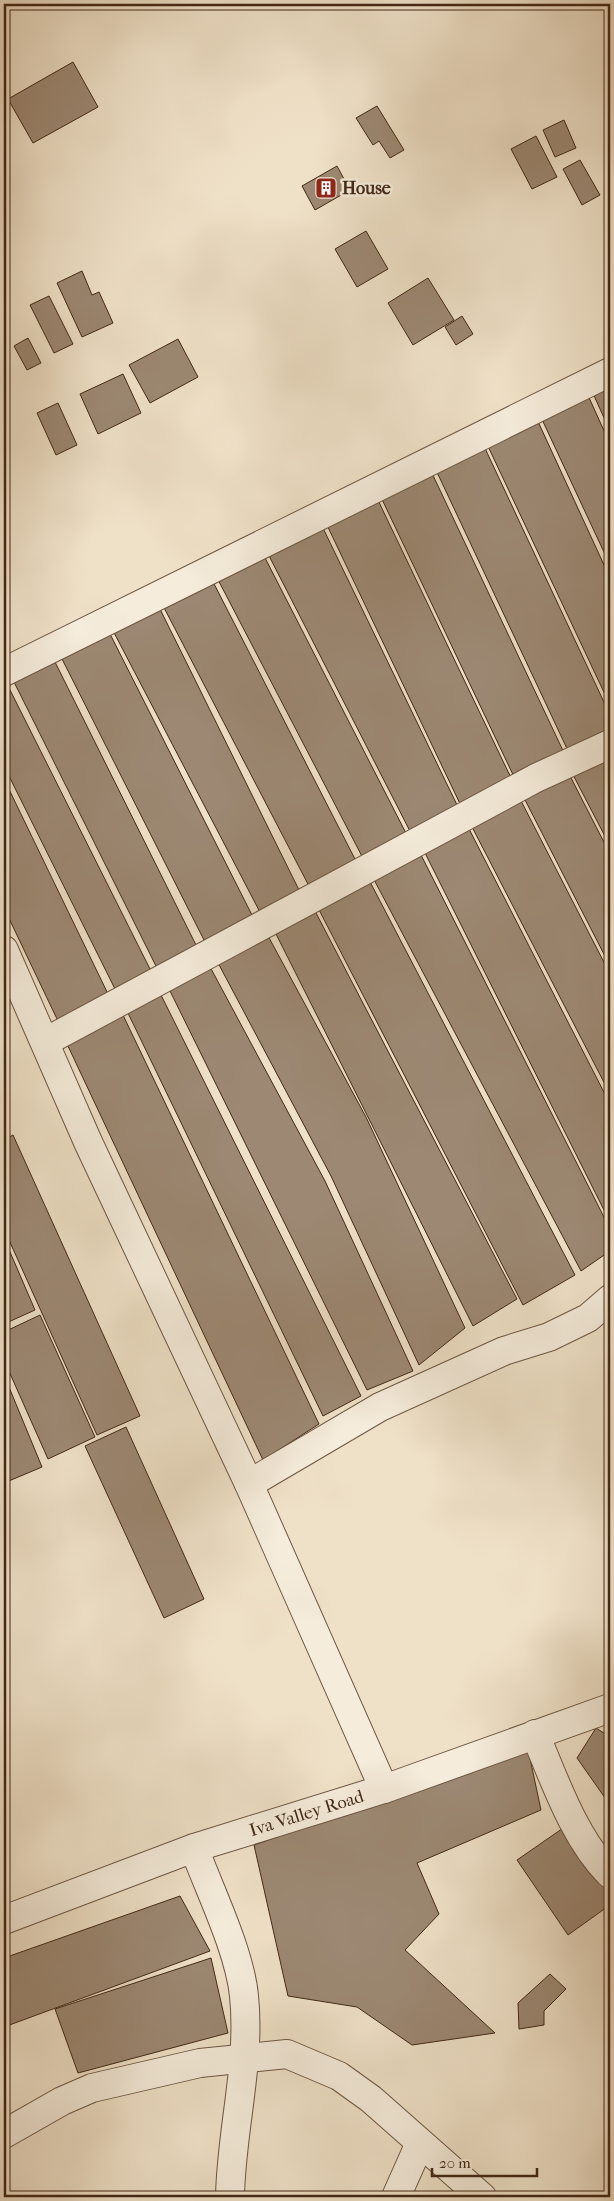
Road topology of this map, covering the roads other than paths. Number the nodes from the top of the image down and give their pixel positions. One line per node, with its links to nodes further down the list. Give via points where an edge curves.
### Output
1 (610, 372): 2 (street)
2 (4, 672)
3 (610, 744): 5 (street, via 536,778)
4 (4, 950): 5 (street)
5 (45, 1042): 7 (street, via 169,1318)
6 (610, 1299): 7 (street, via 588,1318 549,1337 504,1351 380,1407)
7 (249, 1484): 10 (street)
8 (610, 1708): 9 (street, Iva Valley Road)
9 (535, 1734): 10 (street, Iva Valley Road); 12 (street, via 577,1826 598,1862)
10 (384, 1789): 11 (street, Iva Valley Road)
11 (194, 1848): 13 (street, Iva Valley Road); 14 (street, via 239,1966 244,1994)
12 (610, 1874)
13 (4, 1920)
14 (244, 2058): 15 (street, via 200,2063 92,2088); 16 (street, via 287,2054 339,2076 372,2099); 17 (street)
15 (4, 2134)
16 (420, 2143): 18 (street); 19 (street)
17 (230, 2197)
18 (396, 2197)
19 (482, 2197)

